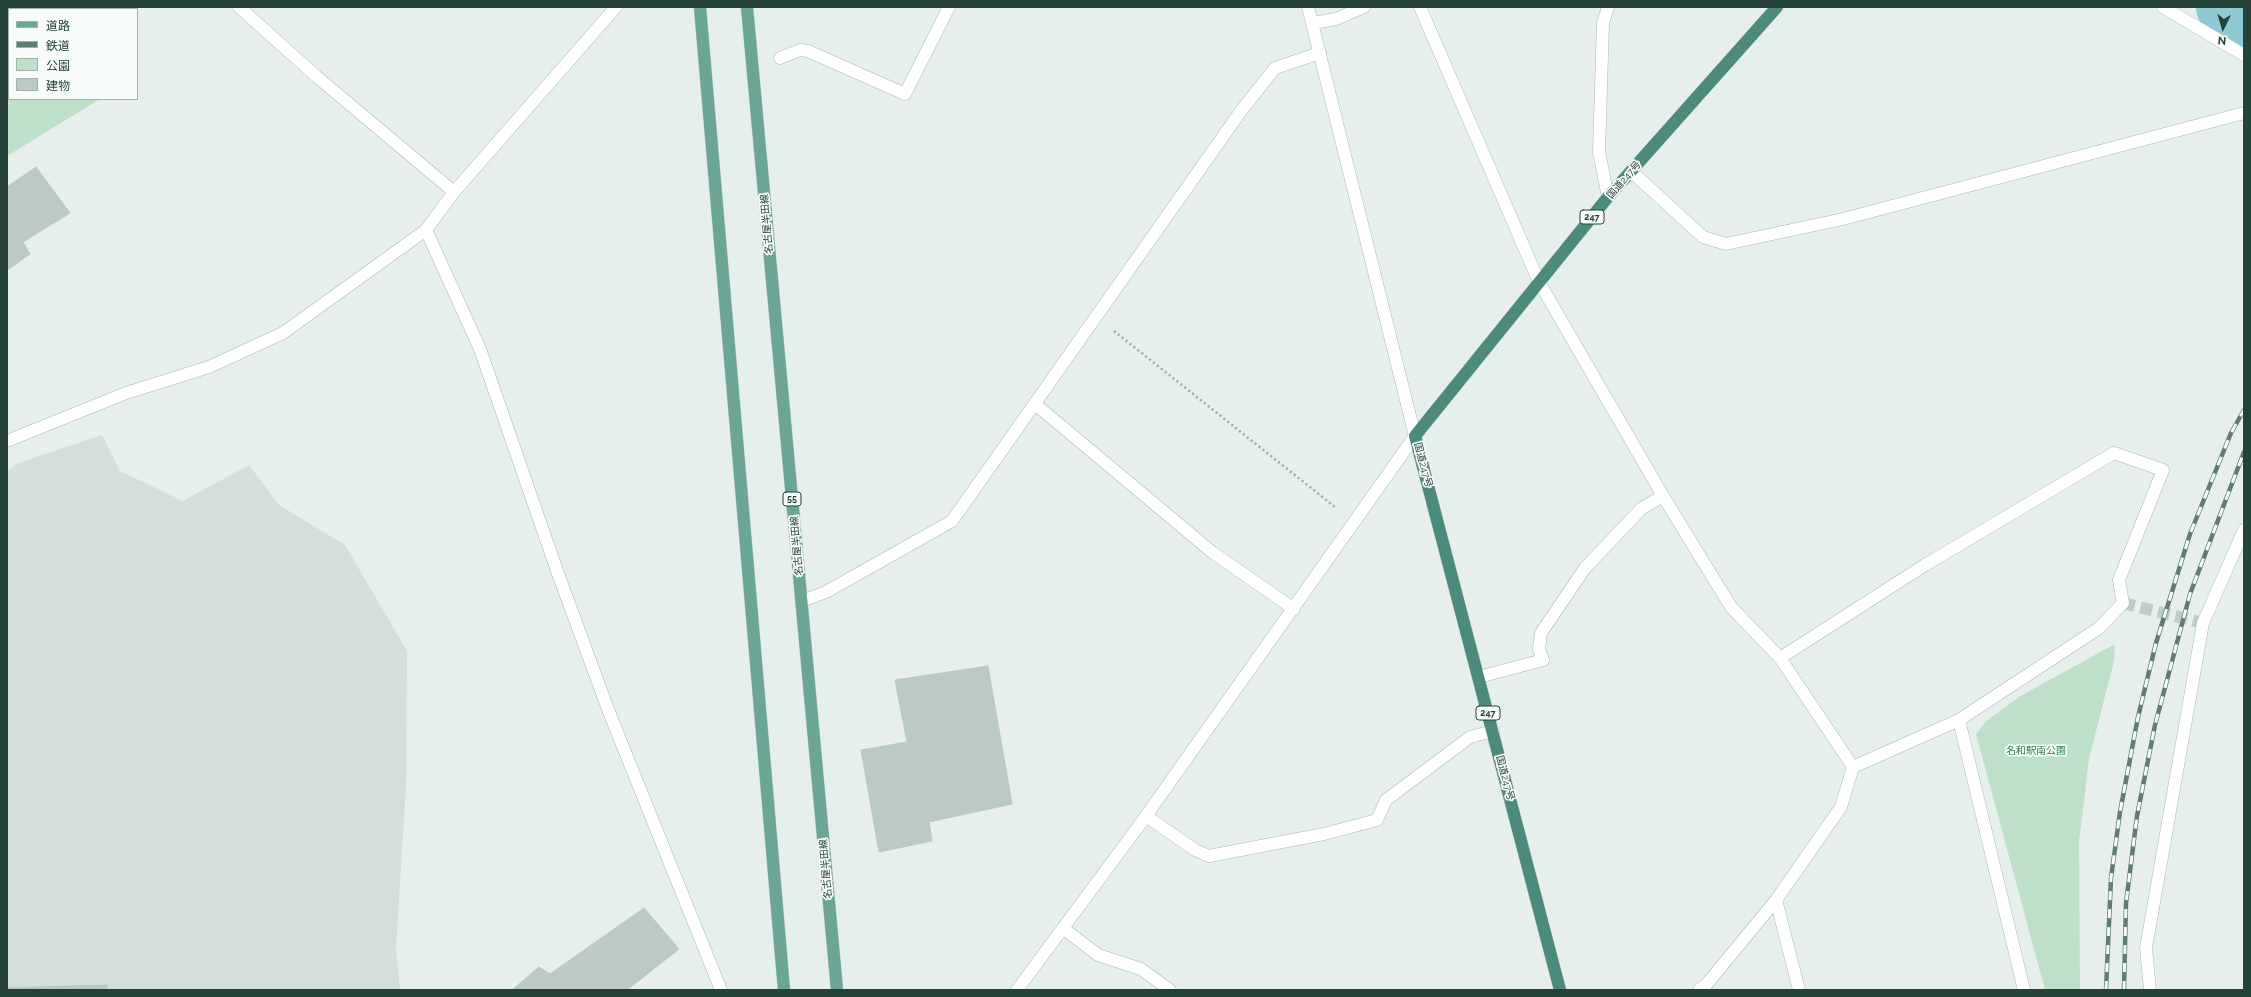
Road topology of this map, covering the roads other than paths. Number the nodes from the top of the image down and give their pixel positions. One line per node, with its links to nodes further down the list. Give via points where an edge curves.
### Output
1 (239, 7): 18 (street, via 316,76)
2 (616, 7): 18 (street)
3 (700, 7): 38 (main road)
4 (747, 7): 27 (main road, 名古屋半田線 / 55)
5 (949, 7): 15 (street, via 905,94 808,51 800,50)
6 (1308, 7): 12 (street)
7 (1364, 7): 12 (street, via 1336,19)
8 (1420, 7): 21 (street)
9 (1608, 7): 19 (street, via 1604,22 1600,152)
10 (1777, 7): 17 (highway, 国道247号 / 247)
11 (2163, 7): 14 (street)
12 (1313, 23): 13 (street)
13 (1320, 52): 22 (street, via 1275,68 1240,111); 23 (street)
14 (2244, 55)
15 (780, 58)
16 (2244, 113): 17 (street, via 1843,219 1726,244 1703,237)
17 (1631, 171): 19 (highway, 国道247号 / 247)
18 (454, 192): 20 (street)
19 (1608, 197): 21 (highway, 国道247号 / 247)
20 (426, 230): 24 (street, via 282,333 209,367 126,393); 37 (street, via 480,349 609,712)
21 (1539, 282): 23 (highway, 国道247号 / 247); 25 (street)
22 (1035, 404): 27 (street, via 952,521 826,592); 28 (street, via 1212,552)
23 (1416, 436): 28 (street); 30 (highway, 国道247号 / 247)
24 (8, 439)
25 (1663, 496): 29 (street, via 1731,607); 30 (street, via 1642,508 1585,568 1541,633 1540,649 1543,660)
26 (2244, 530): 46 (street, via 2203,623 2146,948)
27 (802, 601): 39 (main road, 名古屋半田線 / 55)
28 (1294, 609): 34 (street)
29 (1780, 658): 31 (street, via 1925,565 2114,453 2163,470 2119,580 2123,603 2099,628); 33 (street)
30 (1479, 678): 32 (highway, 国道247号 / 247)
31 (1959, 720): 33 (street); 45 (street)
32 (1493, 731): 34 (street, via 1470,737 1386,800 1377,820 1324,834 1209,856 1195,850); 42 (highway, 国道247号 / 247)
33 (1853, 767): 35 (street, via 1841,806)
34 (1146, 816): 36 (street)
35 (1776, 900): 43 (street, via 1706,985); 44 (street)
36 (1064, 929): 40 (street); 41 (street, via 1098,955 1141,969)
37 (721, 990)
38 (784, 990)
39 (838, 990)
40 (1017, 990)
41 (1170, 990)
42 (1560, 990)
43 (1699, 990)
44 (1799, 990)
45 (2024, 990)
46 (2150, 990)

